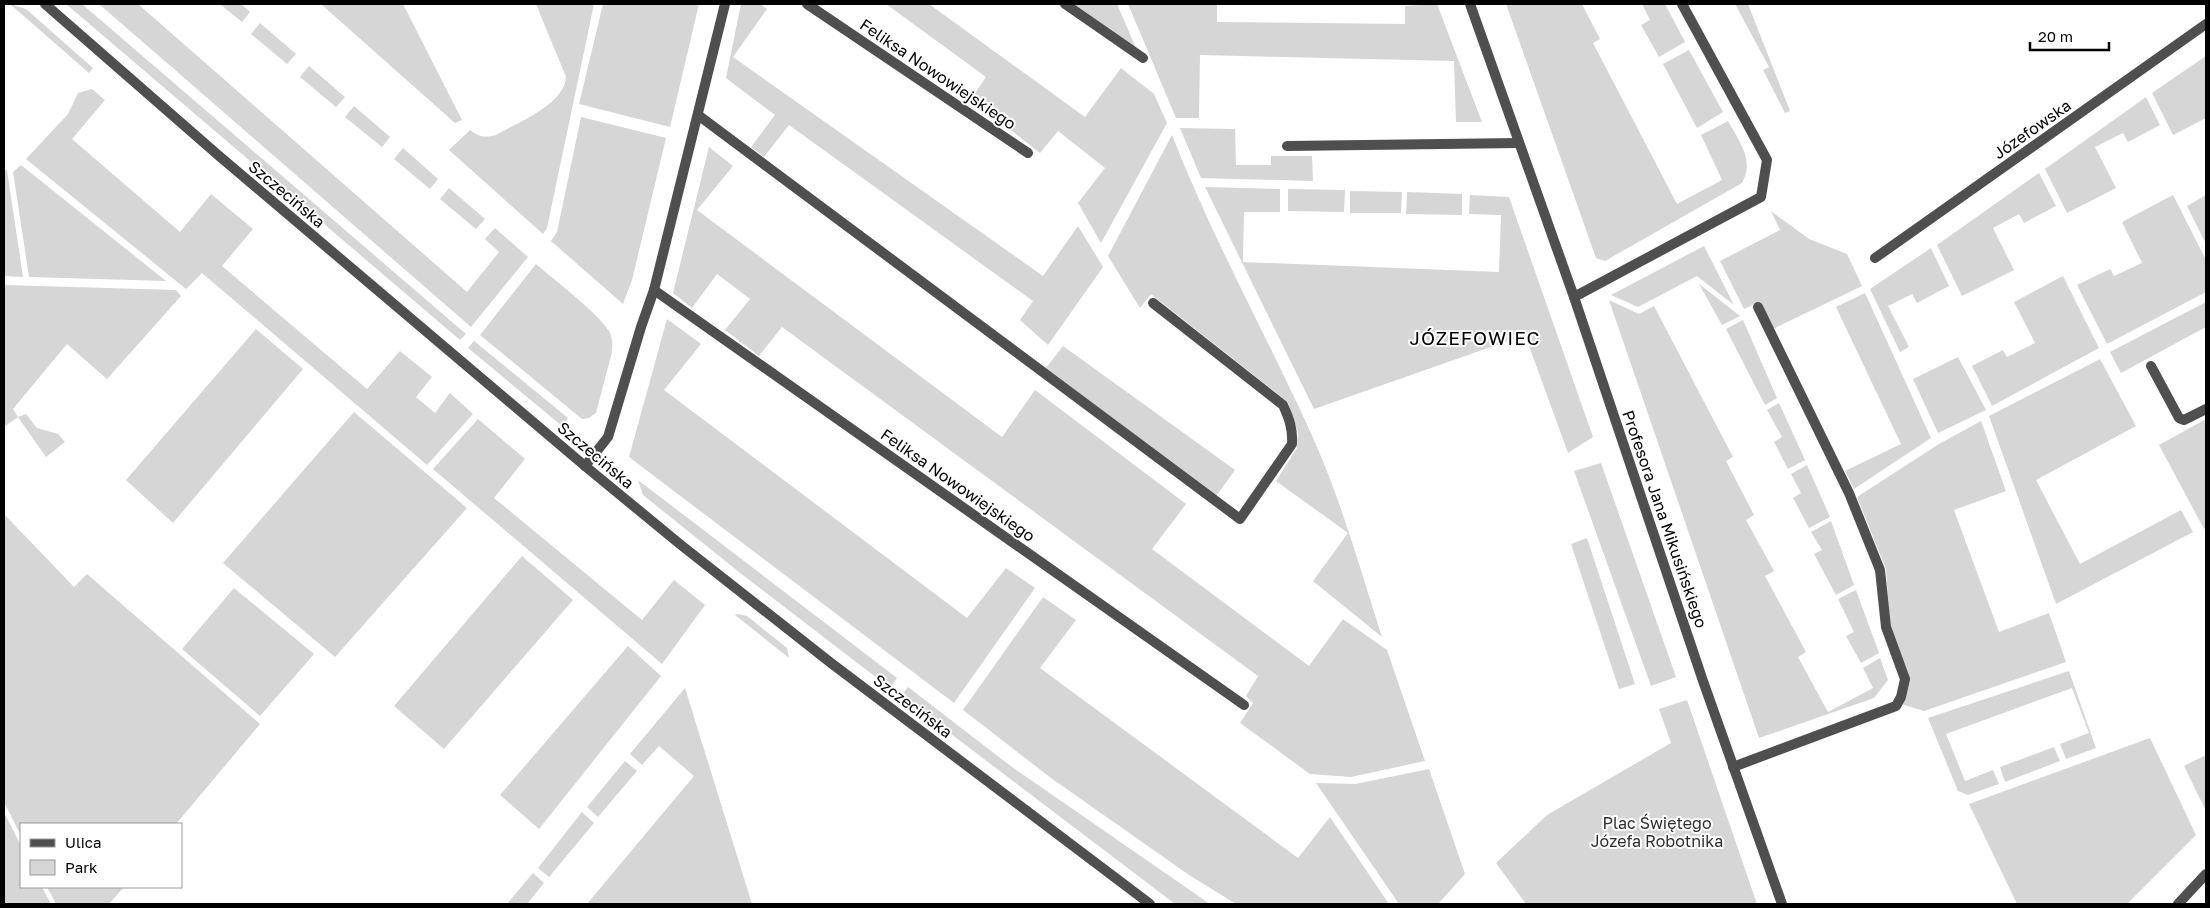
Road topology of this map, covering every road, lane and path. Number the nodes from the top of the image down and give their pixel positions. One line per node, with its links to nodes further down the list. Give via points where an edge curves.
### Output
1 (44, 4): 20 (street, Szczecińska)
2 (725, 4): 9 (street)
3 (807, 4): 12 (street, Feliksa Nowowiejskiego)
4 (1065, 4): 8 (street)
5 (1470, 4): 10 (street, Profesora Jana Mikusińskiego)
6 (1682, 4): 15 (street, via 1767,160 1761,197)
7 (2206, 24): 13 (street, Józefowska)
8 (1143, 58)
9 (698, 115): 14 (street); 16 (street, via 1240,519 1292,444 1293,431 1289,419 1283,405)
10 (1519, 143): 11 (street); 15 (street, Profesora Jana Mikusińskiego)
11 (1287, 146)
12 (1028, 153)
13 (1875, 258)
14 (654, 290): 20 (street, via 608,437); 21 (street, Feliksa Nowowiejskiego)
15 (1574, 297): 22 (street, Profesora Jana Mikusińskiego)
16 (1153, 303)
17 (1758, 307): 22 (street, via 1849,492 1880,570 1886,627 1905,679 1896,706)
18 (2151, 366): 19 (street, via 2179,418 2184,420)
19 (2206, 409)
20 (585, 466): 24 (street, Szczecińska, via 831,663)
21 (1244, 705)
22 (1733, 767): 25 (street, Profesora Jana Mikusińskiego)
23 (2206, 874): 26 (street)
24 (1150, 904)
25 (1782, 904)
26 (2178, 904)

